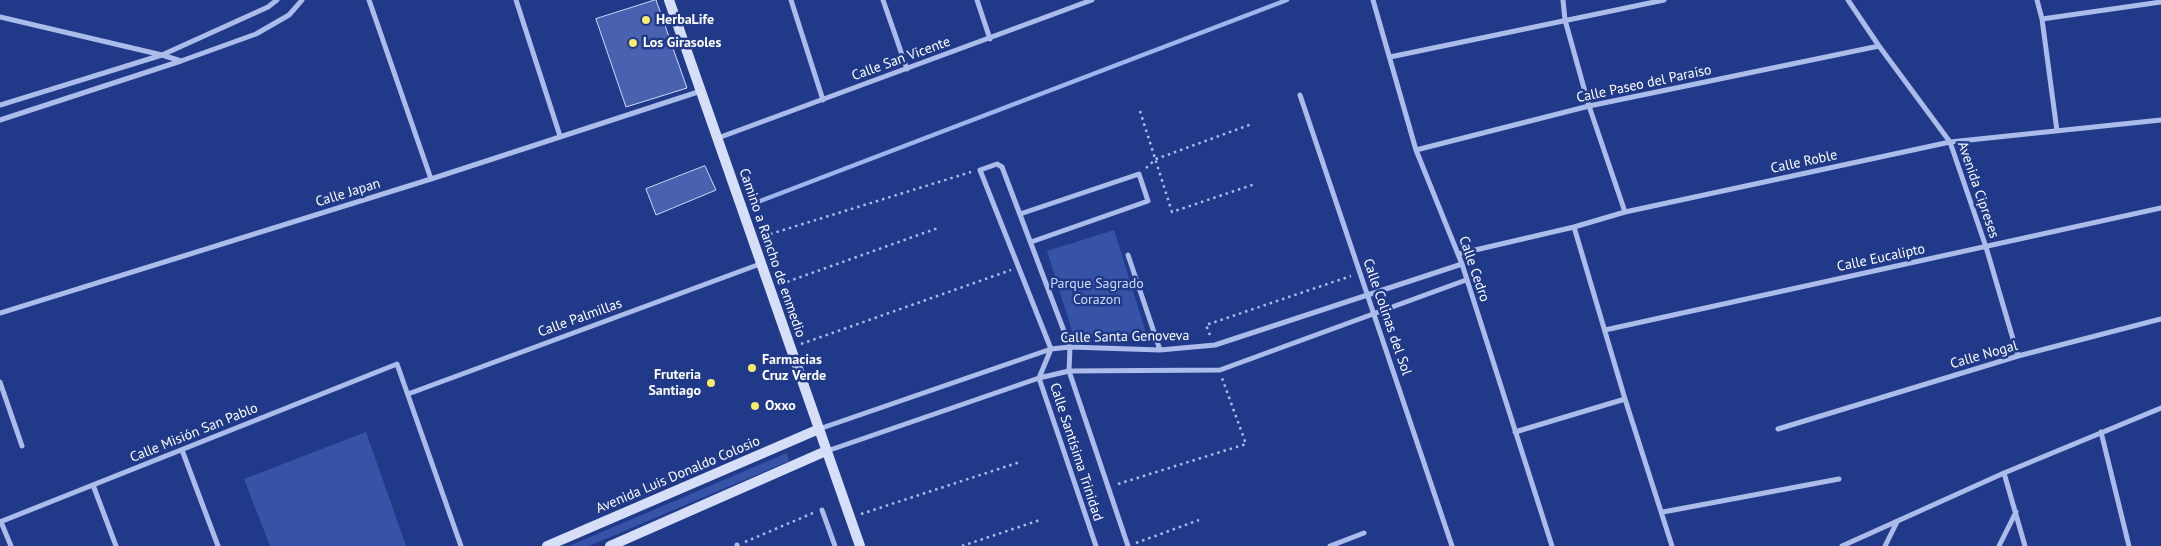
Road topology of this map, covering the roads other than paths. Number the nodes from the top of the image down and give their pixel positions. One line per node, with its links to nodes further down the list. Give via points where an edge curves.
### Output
1 (277, 0): 23 (street, via 268,7)
2 (302, 0): 25 (street, via 289,15 256,34)
3 (369, 0): 39 (street)
4 (516, 0): 35 (street)
5 (669, 0): 27 (street, Camino a Rancho de enmedio)
6 (791, 0): 29 (street)
7 (884, 0): 26 (street)
8 (977, 0): 21 (street)
9 (1072, 0): 17 (street)
10 (1092, 0): 17 (street, Calle San Vicente)
11 (1373, 0): 24 (street, Calle Cedro)
12 (1563, 0): 20 (street)
13 (1664, 0): 20 (street)
14 (1848, 0): 22 (street, Avenida Cipreses)
15 (2037, 0): 19 (street)
16 (2161, 2): 19 (street)
17 (1074, 7): 21 (street, Calle San Vicente)
18 (0, 17): 23 (street)
19 (2042, 19): 34 (street)
20 (1565, 20): 24 (street); 31 (street)
21 (990, 39): 26 (street, Calle San Vicente)
22 (1879, 46): 31 (street, Calle Paseo del Paraíso); 37 (street, Avenida Cipreses)
23 (162, 54): 25 (street); 30 (street)
24 (1390, 58): 38 (street, Calle Cedro)
25 (181, 61): 32 (street)
26 (907, 69): 29 (street, Calle San Vicente)
27 (701, 90): 35 (street, Calle Japan); 36 (street, Camino a Rancho de enmedio)
28 (1300, 95): 51 (street, Calle Colinas del Sol)
29 (822, 100): 36 (street, Calle San Vicente)
30 (0, 105)
31 (1589, 106): 38 (street, Calle Paseo del Paraíso); 41 (street)
32 (0, 120)
33 (2161, 120): 34 (street, Calle Roble)
34 (2057, 131): 37 (street, Calle Roble)
35 (560, 136): 39 (street, Calle Japan)
36 (718, 138): 48 (street, Camino a Rancho de enmedio)
37 (1950, 142): 41 (street, Calle Roble); 45 (street, Avenida Cipreses)
38 (1416, 150): 46 (street, Calle Cedro)
39 (431, 179): 52 (street, Calle Japan)
40 (2161, 208): 45 (street, Calle Eucalipto)
41 (1625, 212): 43 (street, Calle Roble)
42 (1020, 214): 44 (street, Calle Santísima Trinidad); 44 (street, via 1139,174 1148,201); 57 (street, Calle Santísima Trinidad, via 1002,167 997,164 980,170)
43 (1574, 227): 46 (street, Calle Roble); 55 (street)
44 (1032, 242): 56 (street, Calle Santísima Trinidad)
45 (1986, 247): 55 (street, Calle Eucalipto); 59 (street, Avenida Cipreses)
46 (1458, 254): 49 (street, Calle Cedro)
47 (1128, 255): 58 (street)
48 (760, 264): 63 (street, Calle Palmillas); 66 (street, Camino a Rancho de enmedio)
49 (1462, 264): 50 (street, Calle Cedro); 51 (street, Calle Santa Genoveva)
50 (1466, 280): 53 (street); 68 (street, Calle Cedro)
51 (1368, 295): 53 (street, Calle Colinas del Sol); 58 (street, Calle Santa Genoveva, via 1215,346)
52 (0, 313)
53 (1374, 314): 60 (street, via 1220,370); 93 (street, Calle Colinas del Sol)
54 (2161, 319): 59 (street, Calle Nogal)
55 (1605, 330): 64 (street)
56 (1070, 347): 57 (street, Calle Santa Genoveva); 58 (street, Calle Santa Genoveva); 60 (street, Calle Santísima Trinidad)
57 (1051, 349): 61 (street, Calle Santísima Trinidad); 66 (street, Calle Santa Genoveva)
58 (1160, 350)
59 (2018, 356): 67 (street, Calle Nogal)
60 (1069, 371): 61 (street); 91 (street, Calle Santísima Trinidad)
61 (1039, 378): 72 (street); 90 (street, Calle Santísima Trinidad)
62 (0, 382): 70 (street)
63 (408, 394): 71 (street, Calle Misión San Pablo, via 397,364); 85 (street)
64 (1625, 399): 68 (street); 77 (street)
65 (2161, 408): 69 (street)
66 (819, 429): 72 (street, Camino a Rancho de enmedio); 86 (street, Avenida Luis Donaldo Colosio)
67 (1778, 429)
68 (1515, 432): 94 (street, Calle Cedro)
69 (2101, 432): 73 (street); 100 (street)
70 (22, 446)
71 (182, 450): 75 (street, Calle Misión San Pablo); 84 (street)
72 (826, 451): 87 (street); 89 (street, Camino a Rancho de enmedio)
73 (2004, 473): 78 (street); 79 (street)
74 (1839, 479): 77 (street)
75 (93, 485): 80 (street, Calle Misión San Pablo); 83 (street)
76 (822, 510): 88 (street)
77 (1663, 512): 95 (street)
78 (2016, 512): 98 (street); 99 (street)
79 (1898, 521): 96 (street); 97 (street)
80 (1, 522): 82 (street)
81 (1364, 532): 92 (street)
82 (11, 546)
83 (116, 546)
84 (218, 546)
85 (461, 546)
86 (547, 546)
87 (610, 546)
88 (835, 546)
89 (860, 546)
90 (1096, 546)
91 (1128, 546)
92 (1330, 546)
93 (1452, 546)
94 (1552, 546)
95 (1672, 546)
96 (1842, 546)
97 (1886, 546)
98 (1999, 546)
99 (2025, 546)
100 (2129, 546)

